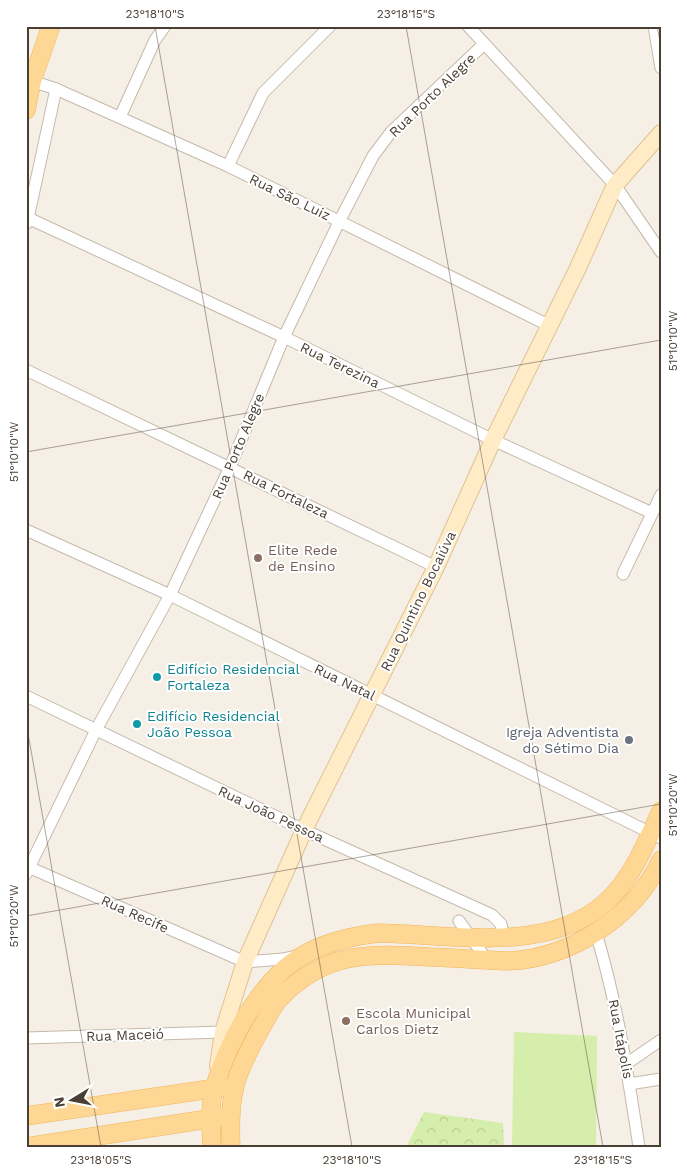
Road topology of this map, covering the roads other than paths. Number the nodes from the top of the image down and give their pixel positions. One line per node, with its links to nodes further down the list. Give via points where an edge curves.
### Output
1 (52, 26): 8 (main road)
2 (165, 26): 11 (street, via 155,40)
3 (330, 26): 13 (street, via 263,93)
4 (468, 26): 6 (street)
5 (654, 26): 7 (street)
6 (484, 44): 14 (street); 16 (street, Rua Porto Alegre, via 392,132 373,156)
7 (661, 68)
8 (29, 82): 9 (street, Rua São Luiz); 10 (main road)
9 (56, 89): 11 (street, Rua São Luiz); 15 (street)
10 (26, 110)
11 (120, 117): 13 (street, Rua São Luiz)
12 (661, 133): 14 (street, Rua Quintino Bocaiúva)
13 (228, 166): 16 (street, Rua São Luiz)
14 (615, 185): 17 (street); 18 (street, Rua Quintino Bocaiúva)
15 (27, 221): 19 (street, Rua Terezina)
16 (339, 222): 18 (street, Rua São Luiz); 19 (street, Rua Porto Alegre)
17 (661, 252)
18 (550, 326): 21 (street, Rua Quintino Bocaiúva)
19 (284, 337): 21 (street, Rua Terezina); 22 (street, Rua Porto Alegre)
20 (26, 370): 22 (street, Rua Fortaleza)
21 (494, 440): 24 (street, Rua Terezina); 26 (street, Rua Quintino Bocaiúva)
22 (230, 467): 26 (street, Rua Fortaleza); 28 (street, Rua Porto Alegre)
23 (661, 496): 24 (street)
24 (652, 513): 27 (street)
25 (26, 530): 28 (street, Rua Natal)
26 (436, 567): 29 (street, Rua Quintino Bocaiúva)
27 (623, 574)
28 (170, 595): 29 (street, Rua Natal); 31 (street, Rua Porto Alegre)
29 (372, 695): 33 (street, Rua Quintino Bocaiúva); 34 (street, Rua Natal)
30 (26, 696): 31 (street, Rua João Pessoa)
31 (96, 730): 33 (street, Rua João Pessoa); 36 (street, Rua Porto Alegre)
32 (661, 811): 34 (main road)
33 (304, 830): 37 (street, Rua João Pessoa); 45 (street, Rua Quintino Bocaiúva)
34 (656, 835): 42 (main road, via 614,894 594,911 552,930)
35 (661, 860): 39 (main road, via 639,894)
36 (27, 869): 45 (street, Rua Recife)
37 (461, 902): 38 (street); 42 (street, Rua João Pessoa, via 497,918)
38 (459, 921): 40 (street); 41 (street)
39 (596, 933): 44 (main road, via 542,956 521,961); 49 (street, Rua Itápolis, via 609,978)
40 (447, 936): 41 (main road); 43 (main road, via 378,933)
41 (470, 937): 42 (main road); 44 (street)
42 (504, 938)
43 (308, 952): 45 (street, via 283,960); 53 (main road, via 281,970 262,992 236,1034)
44 (487, 960): 52 (main road, via 365,955 315,970 278,1001 255,1038)
45 (245, 962): 46 (street, Rua Quintino Bocaiúva)
46 (224, 1032): 47 (street, Rua Maceió); 53 (street, Rua Quintino Bocaiúva)
47 (26, 1038)
48 (661, 1040): 49 (street)
49 (626, 1064): 51 (street, Rua Itápolis)
50 (661, 1079): 51 (street)
51 (629, 1084): 61 (street, Rua Itápolis)
52 (235, 1086): 53 (main road); 55 (main road)
53 (214, 1087): 54 (main road); 56 (main road)
54 (26, 1116)
55 (232, 1116): 56 (main road); 60 (main road)
56 (211, 1118): 57 (main road); 59 (main road)
57 (66, 1144): 58 (main road)
58 (26, 1146)
59 (212, 1147)
60 (231, 1147)
61 (638, 1147)

